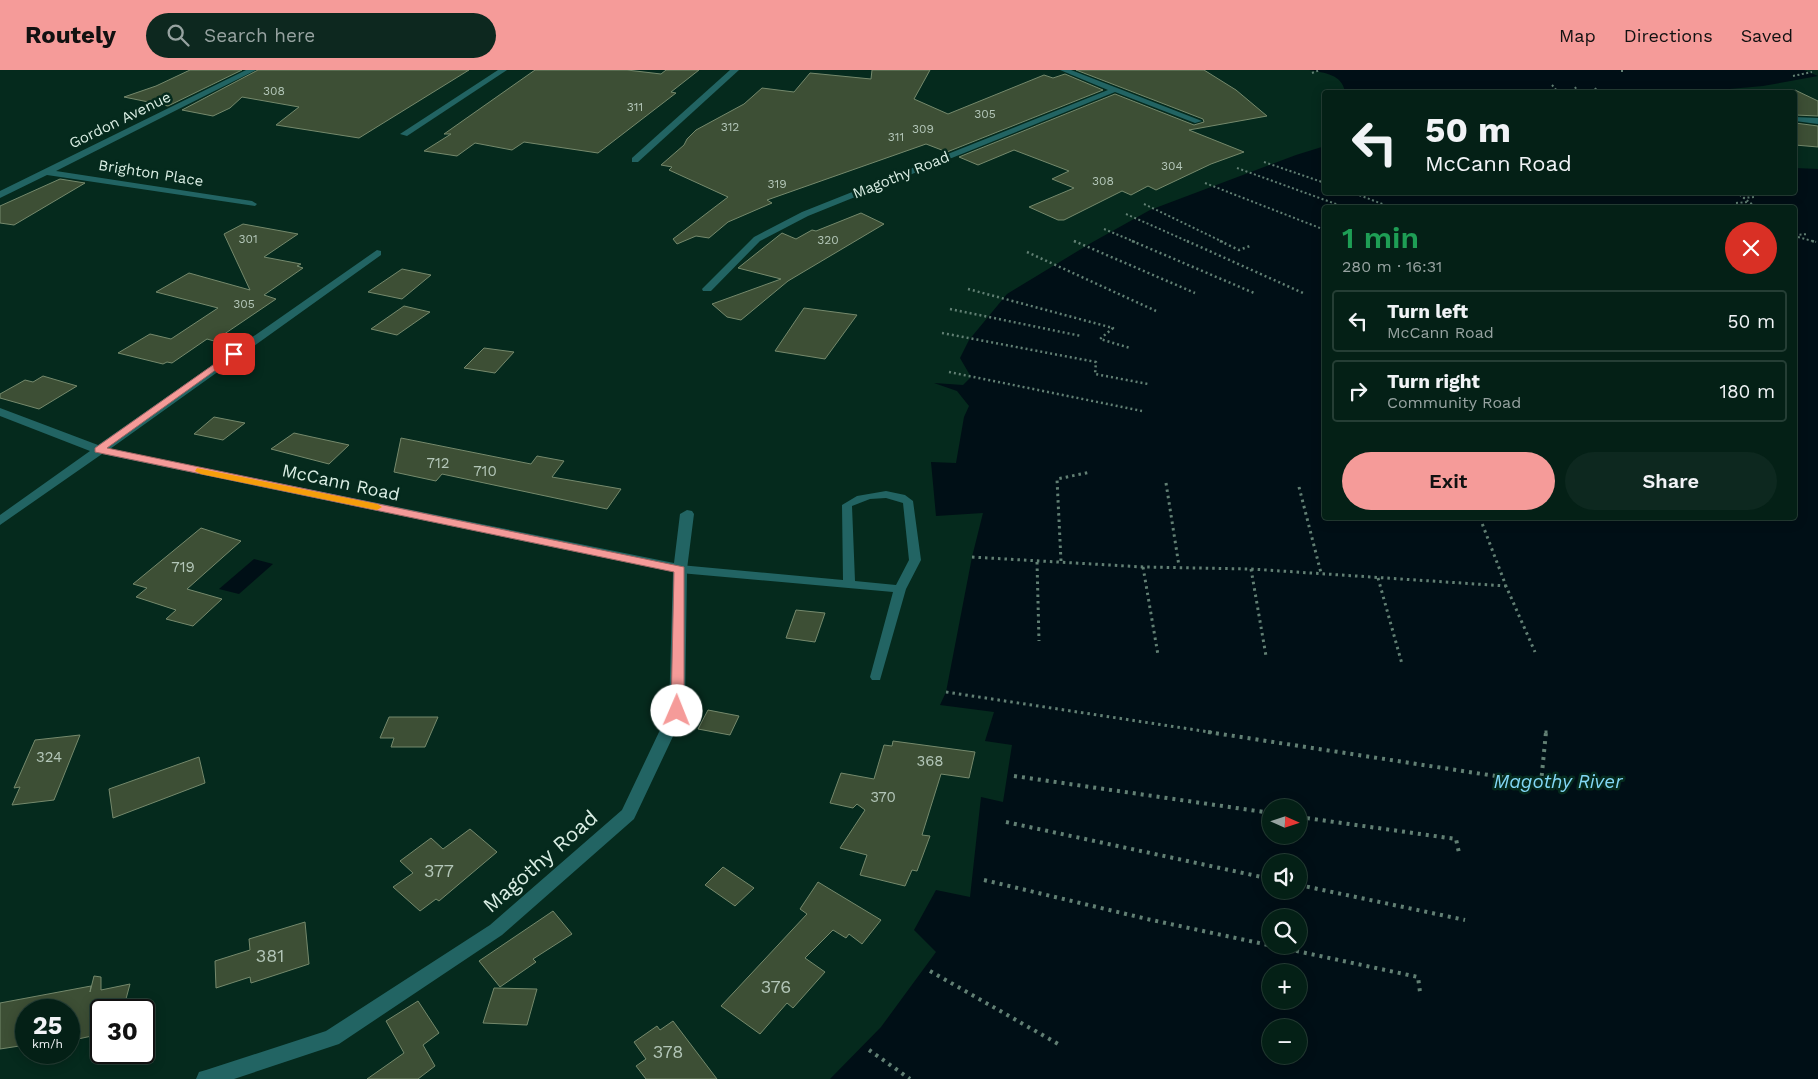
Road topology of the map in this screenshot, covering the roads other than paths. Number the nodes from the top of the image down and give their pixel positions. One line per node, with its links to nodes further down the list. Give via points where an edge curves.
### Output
1 (252, 70): 11 (street, Gordon Avenue)
2 (503, 70): 9 (street)
3 (735, 70): 10 (street)
4 (1064, 70): 5 (street)
5 (1114, 90): 7 (street); 15 (street, Magothy Road, via 805,214 756,239)
6 (1797, 119): 8 (street)
7 (1198, 121)
8 (1818, 121)
9 (404, 134)
10 (634, 160)
11 (46, 172): 12 (street, Gordon Avenue); 13 (street, Brighton Place)
12 (0, 195)
13 (252, 204)
14 (377, 253): 17 (street)
15 (707, 290)
16 (0, 412): 17 (street, McCann Road)
17 (99, 450): 19 (street); 20 (street, McCann Road)
18 (688, 514): 20 (street, Magothy Road)
19 (0, 521)
20 (680, 569): 21 (lane); 24 (street, Magothy Road, via 677,711 628,814 496,930 332,1038)
21 (849, 584): 22 (lane); 22 (lane, via 847,505 856,500 890,494 908,501 916,560)
22 (900, 589): 23 (lane)
23 (876, 676)
24 (206, 1079)

